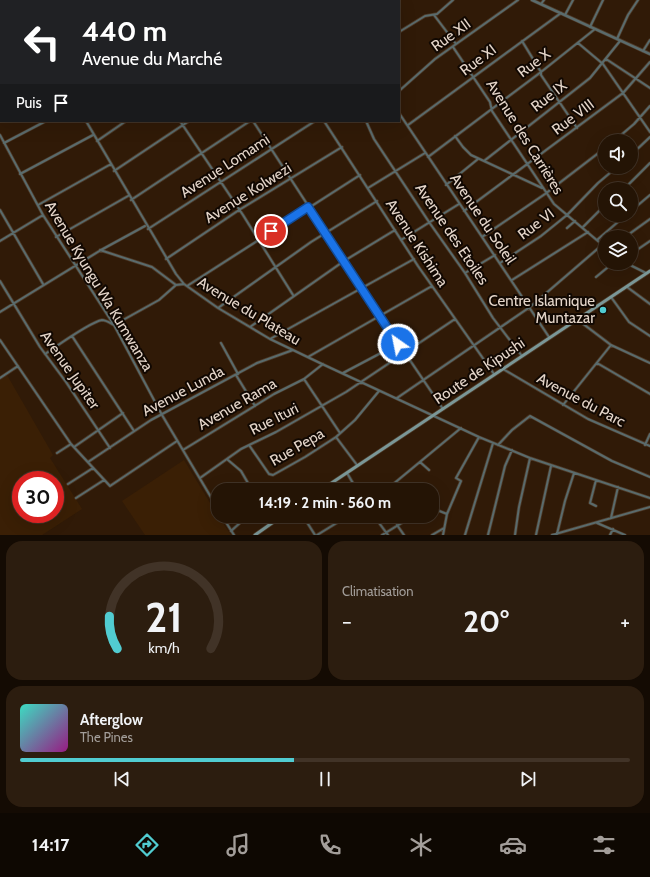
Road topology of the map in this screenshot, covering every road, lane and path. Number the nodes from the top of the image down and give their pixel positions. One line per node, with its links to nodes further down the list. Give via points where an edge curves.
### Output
1 (453, 0): 9 (street)
2 (518, 0): 18 (street, Rue XII)
3 (532, 0): 8 (street)
4 (544, 0): 8 (street)
5 (573, 0): 10 (street)
6 (603, 0): 11 (street)
7 (638, 0): 14 (street, via 628,15)
8 (541, 4): 10 (street)
9 (434, 14): 13 (street, via 425,16); 18 (street)
10 (563, 14): 11 (street); 16 (street, Rue XI)
11 (590, 26): 12 (street)
12 (595, 29): 14 (street); 17 (street, Rue X)
13 (400, 31)
14 (618, 40): 20 (street); 22 (street, Rue IX)
15 (650, 40): 20 (street)
16 (522, 41): 25 (street); 26 (street, Rue XI)
17 (578, 42): 24 (street); 25 (street, Rue X)
18 (456, 44): 19 (street, Rue XII)
19 (453, 47): 26 (street, Avenue des Carrières); 29 (street, Rue XII, via 435,59)
20 (643, 51): 21 (street)
21 (650, 54)
22 (606, 59): 24 (street, Rue IX); 27 (street)
23 (650, 62): 27 (street, Rue VIII)
24 (603, 64): 30 (street); 31 (street, Rue IX, via 590,78)
25 (541, 72): 31 (street); 33 (street, Rue X)
26 (474, 77): 33 (street, Avenue des Carrières, via 490,102); 47 (street, Rue XI)
27 (637, 79): 28 (street); 30 (street, Rue VIII)
28 (650, 88)
29 (400, 90)
30 (623, 93): 35 (street); 48 (street, Rue VIII)
31 (559, 101): 48 (street); 55 (street, Rue IX)
32 (650, 106): 35 (street)
33 (491, 108): 53 (street, Rue X); 55 (street, Avenue des Carrières)
34 (400, 114): 47 (street, Avenue du Soleil)
35 (640, 117): 49 (street); 50 (street)
36 (44, 122): 57 (street)
37 (86, 122): 52 (street, Avenue du Plateau)
38 (125, 122): 56 (street)
39 (181, 122): 46 (street)
40 (188, 122): 46 (street)
41 (249, 122): 63 (street)
42 (254, 122): 59 (street)
43 (313, 122): 59 (street, Avenue Lomami)
44 (325, 122): 58 (street, Avenue Kishima)
45 (366, 122): 71 (street, Avenue des Etoiles, via 374,139)
46 (183, 125): 63 (street); 70 (street)
47 (408, 125): 61 (street, Avenue du Soleil)
48 (577, 128): 69 (street, Rue VIII)
49 (650, 132)
50 (622, 134)
51 (0, 135): 57 (street, Avenue Kyungu Wa Kumwanza)
52 (93, 135): 56 (street, Avenue du Plateau); 72 (street)
53 (455, 136): 64 (street, Rue X); 65 (street, via 467,151)
54 (650, 137): 60 (street)
55 (510, 139): 66 (street, Rue IX); 69 (street, Avenue des Carrières)
56 (97, 141): 68 (street, Avenue du Plateau)
57 (4, 143): 72 (street, Avenue Kyungu Wa Kumwanza)
58 (342, 147): 74 (street, Avenue Kishima); 76 (street, Avenue Kolwezi)
59 (272, 148): 76 (street); 77 (street, Avenue Lomami)
60 (638, 148)
61 (425, 153): 64 (street, Avenue du Soleil); 71 (street)
62 (598, 153): 82 (street)
63 (201, 154): 77 (street); 85 (street)
64 (428, 157): 79 (street, Avenue du Soleil)
65 (478, 158): 66 (street); 79 (street)
66 (484, 161): 75 (street)
67 (650, 163): 78 (street)
68 (111, 164): 70 (street, Avenue du Plateau); 88 (street)
69 (529, 164): 75 (street, Rue VIII); 81 (street, Avenue des Carrières)
70 (114, 171): 84 (street, Avenue du Plateau)
71 (397, 171): 80 (street); 99 (street, Avenue des Etoiles)
72 (20, 174): 88 (street, Avenue Kyungu Wa Kumwanza)
73 (609, 174): 96 (street, Rue VI)
74 (360, 175): 80 (street, Avenue Kishima); 90 (street)
75 (514, 175): 81 (street); 93 (street, Rue VIII)
76 (291, 178): 90 (street); 92 (street, Avenue Kolwezi)
77 (221, 182): 92 (street); 104 (street, Avenue Lomami)
78 (631, 182)
79 (446, 185): 87 (street, Avenue du Soleil)
80 (368, 188): 86 (street, Avenue Kishima)
81 (542, 188): 82 (street, Avenue des Carrières)
82 (546, 194): 96 (street, Avenue des Carrières); 111 (street)
83 (650, 194): 89 (street)
84 (128, 196): 85 (street, Avenue du Plateau); 110 (street)
85 (131, 200): 101 (street, Avenue du Plateau)
86 (376, 201): 105 (street, Avenue Kishima); 109 (street)
87 (459, 204): 93 (street, Avenue du Soleil); 99 (street)
88 (38, 205): 95 (street, Avenue Kyungu Wa Kumwanza)
89 (638, 205)
90 (308, 207): 109 (street); 112 (street)
91 (0, 210): 108 (street)
92 (239, 210): 112 (street); 121 (street, Avenue Kolwezi)
93 (464, 211): 111 (street, Avenue du Soleil)
94 (598, 212): 102 (street)
95 (43, 215): 108 (street); 110 (street, Avenue Kyungu Wa Kumwanza)
96 (567, 215): 98 (street, Avenue des Carrières); 124 (street, Rue VI)
97 (650, 219): 106 (street)
98 (575, 221): 102 (street, Avenue des Carrières); 103 (street)
99 (429, 222): 113 (street); 130 (street, Avenue des Etoiles)
100 (618, 222): 114 (street)
101 (146, 226): 104 (street, Avenue du Plateau); 119 (street)
102 (583, 227): 107 (street, Avenue des Carrières)
103 (567, 228)
104 (148, 229): 121 (street, Avenue du Plateau)
105 (395, 230): 113 (street, Avenue Kishima); 123 (street)
106 (635, 230)
107 (588, 232): 114 (street, Avenue des Carrières); 133 (street)
108 (13, 233): 115 (street); 135 (street)
109 (326, 233): 123 (street); 126 (street)
110 (56, 237): 125 (street, Avenue Kyungu Wa Kumwanza)
111 (482, 237): 120 (street, Avenue du Soleil)
112 (258, 239): 126 (street); 138 (street)
113 (401, 240): 122 (street, Avenue Kishima)
114 (597, 240)
115 (0, 241)
116 (650, 241): 118 (street)
117 (598, 248): 146 (street)
118 (638, 249)
119 (100, 250): 125 (street); 137 (street, via 152,267)
120 (494, 255): 124 (street, Avenue du Soleil); 130 (street)
121 (166, 258): 136 (street, Avenue du Plateau)
122 (414, 259): 139 (street, Avenue Kishima); 141 (street)
123 (344, 261): 141 (street); 142 (street)
124 (500, 263): 133 (street, Avenue du Soleil)
125 (75, 266): 135 (street); 152 (street, Avenue Kyungu Wa Kumwanza)
126 (275, 267): 142 (street); 147 (street)
127 (604, 270): 132 (street)
128 (638, 270): 131 (street)
129 (650, 271): 131 (main road, Route de Kipushi)
130 (465, 273): 154 (street, Avenue des Etoiles)
131 (646, 274): 140 (main road, Route de Kipushi)
132 (596, 277)
133 (512, 280): 146 (street, Avenue du Soleil)
134 (0, 281): 144 (street, Avenue Jupiter)
135 (43, 284): 144 (street)
136 (184, 284): 137 (street); 138 (street, Avenue du Plateau)
137 (176, 285): 152 (street, via 159,300)
138 (187, 286): 147 (street, Avenue du Plateau)
139 (432, 286): 149 (street); 150 (street, Avenue Kishima)
140 (627, 287): 143 (main road, Route de Kipushi); 145 (street)
141 (362, 289): 149 (street); 158 (street)
142 (293, 295): 153 (street)
143 (611, 297): 151 (main road, Route de Kipushi); 156 (street, via 629,322)
144 (13, 303): 148 (street); 166 (street, Avenue Jupiter)
145 (650, 304)
146 (530, 307): 154 (street); 157 (street, Avenue du Soleil)
147 (218, 308): 153 (street, Avenue du Plateau)
148 (0, 312)
149 (380, 316): 161 (street); 168 (street)
150 (455, 319): 162 (street, Avenue Kishima); 165 (street, Rue Ituri)
151 (577, 319): 157 (main road, Route de Kipushi); 163 (street)
152 (114, 325): 155 (street, via 103,320); 189 (street, Avenue Kyungu Wa Kumwanza)
153 (250, 327): 158 (street, Avenue du Plateau)
154 (499, 327): 162 (street); 167 (street, Avenue des Etoiles)
155 (72, 336): 166 (street); 188 (street)
156 (650, 336)
157 (550, 337): 167 (main road, Route de Kipushi)
158 (270, 339): 164 (street, Avenue du Plateau)
159 (0, 340): 172 (street)
160 (221, 343): 175 (street)
161 (398, 344): 165 (street); 174 (street)
162 (472, 345): 176 (street, Avenue Kishima); 179 (street)
163 (611, 345): 169 (street); 170 (street)
164 (294, 350): 168 (street, Avenue du Plateau); 175 (street, Avenue Lunda, via 257,363)
165 (405, 353): 179 (street); 180 (street, Rue Ituri)
166 (45, 354): 192 (street, Avenue Jupiter)
167 (522, 356): 173 (main road, Route de Kipushi)
168 (308, 357): 171 (street, Avenue du Plateau)
169 (597, 363): 182 (street); 184 (street)
170 (650, 363)
171 (323, 364): 174 (street, Avenue du Plateau); 178 (street, Avenue Rama)
172 (18, 366): 177 (street); 200 (street)
173 (503, 369): 176 (main road, Route de Kipushi); 184 (street, Avenue du Parc)
174 (343, 373): 180 (street, Avenue du Plateau)
175 (237, 375): 185 (street); 189 (street, Avenue Lunda)
176 (494, 375): 187 (main road, Route de Kipushi)
177 (0, 378)
178 (304, 379): 185 (street, Avenue Rama); 186 (street)
179 (423, 380): 183 (street); 187 (street)
180 (361, 382): 181 (street, Avenue du Plateau); 186 (street, Rue Ituri)
181 (379, 390): 183 (street, Avenue du Plateau); 194 (street)
182 (650, 394)
183 (397, 398): 190 (street, Avenue du Plateau)
184 (563, 405): 201 (street, Avenue du Parc)
185 (255, 406): 207 (street, Avenue Rama)
186 (323, 406): 194 (street); 202 (street, Rue Ituri)
187 (443, 409): 190 (main road, Route de Kipushi)
188 (123, 413): 192 (street); 193 (street)
189 (162, 414): 193 (street, Avenue Lunda); 198 (street, Avenue Kyungu Wa Kumwanza)
190 (434, 415): 191 (street, Avenue du Plateau); 214 (main road, Route de Kipushi)
191 (461, 428): 197 (street, Avenue du Plateau); 213 (street)
192 (99, 430): 205 (street); 206 (street, Avenue Jupiter)
193 (134, 431): 206 (street, Avenue Lunda)
194 (340, 434): 196 (street)
195 (650, 434): 201 (street)
196 (336, 436): 202 (street, Rue Pepa, via 272,475); 214 (street, Rue Pepa)
197 (479, 437): 199 (street, Avenue du Plateau); 236 (street, via 456,478 460,481)
198 (177, 441): 207 (street, Avenue Kyungu Wa Kumwanza); 222 (street, via 112,486)
199 (493, 443): 203 (street, Avenue du Plateau); 261 (street)
200 (71, 444): 205 (street); 209 (street)
201 (645, 444): 204 (street, Avenue du Parc)
202 (249, 445): 211 (street, Rue Ituri)
203 (498, 445): 208 (street, Avenue du Plateau); 220 (street, via 530,416 612,461)
204 (650, 446)
205 (74, 447): 212 (street)
206 (110, 448): 212 (street, Avenue Lunda)
207 (183, 450): 221 (street, Avenue Kyungu Wa Kumwanza)
208 (512, 450): 210 (street, Avenue du Plateau); 262 (street, via 505,466)
209 (57, 453)
210 (530, 458): 215 (street, Avenue du Plateau); 263 (street)
211 (228, 460): 221 (street, Rue Ituri); 224 (street, via 242,471)
212 (88, 462): 216 (street)
213 (420, 462): 217 (street); 227 (street)
214 (357, 466): 218 (main road, Route de Kipushi)
215 (551, 466): 219 (street, Avenue du Plateau); 264 (street)
216 (93, 468): 222 (street); 228 (street)
217 (429, 470)
218 (347, 473): 225 (main road, Route de Kipushi); 226 (street)
219 (574, 474): 223 (street, Avenue du Plateau); 253 (street)
220 (650, 477)
221 (200, 478): 230 (street, Avenue Kyungu Wa Kumwanza)
222 (104, 480): 231 (street)
223 (596, 480): 229 (street, Avenue du Plateau); 233 (street, via 590,503)
224 (248, 483)
225 (332, 483)
226 (353, 483)
227 (394, 483)
228 (68, 484)
229 (618, 487): 232 (street, Avenue du Plateau); 237 (street)
230 (211, 497)
231 (76, 498)
232 (650, 498)
233 (596, 506)
234 (650, 507): 237 (street)
235 (439, 511): 236 (street)
236 (447, 514): 247 (street)
237 (611, 518): 238 (street)
238 (596, 522): 248 (street); 251 (street)
239 (226, 523): 249 (street)
240 (240, 523): 249 (street)
241 (308, 523): 255 (street)
242 (336, 523): 255 (street)
243 (379, 523): 250 (street)
244 (401, 523): 246 (street)
245 (271, 524): 252 (main road)
246 (397, 525): 250 (street); 258 (street)
247 (444, 528): 259 (street); 260 (street)
248 (613, 529): 267 (street); 268 (street)
249 (231, 531): 254 (street)
250 (386, 532): 256 (street); 257 (street)
251 (563, 532): 253 (street); 266 (street)
252 (257, 534)
253 (557, 534): 265 (street)
254 (234, 535)
255 (316, 535)
256 (382, 535)
257 (388, 535)
258 (404, 535)
259 (432, 535)
260 (443, 535)
261 (465, 535)
262 (488, 535)
263 (515, 535)
264 (536, 535)
265 (552, 535)
266 (566, 535)
267 (610, 535)
268 (625, 535)

